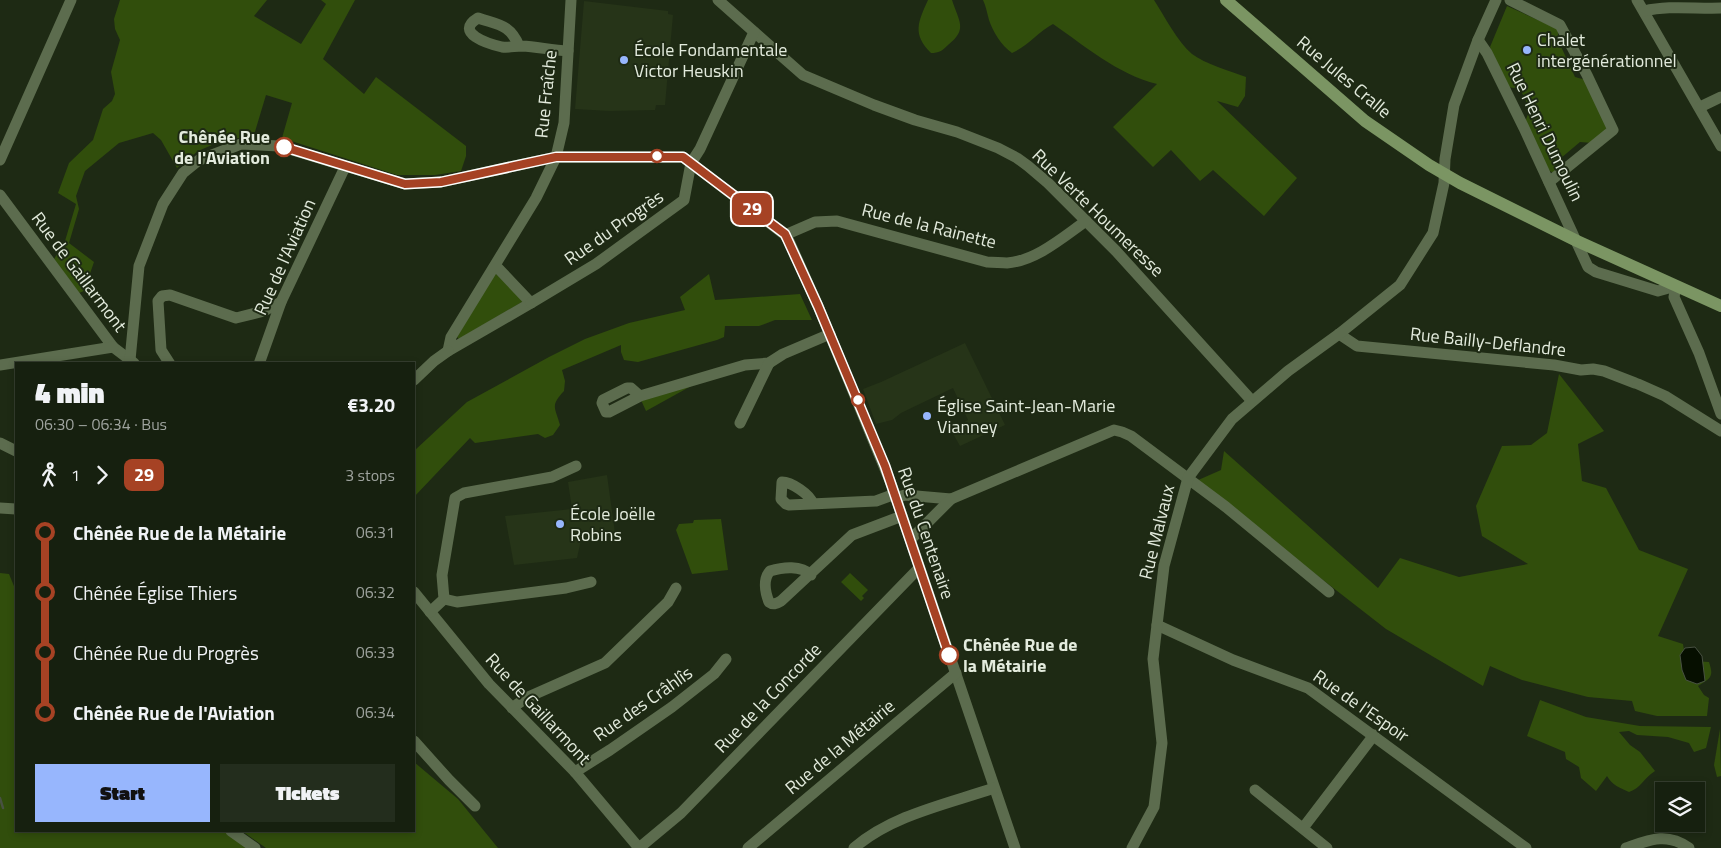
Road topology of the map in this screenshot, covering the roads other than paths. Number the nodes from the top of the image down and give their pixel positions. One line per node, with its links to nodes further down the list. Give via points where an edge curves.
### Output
1 (71, 0): 18 (street)
2 (572, 0): 13 (street, Rue Fraîche)
3 (718, 0): 10 (street, Rue Verte Houmeresse)
4 (1226, 0): 21 (street, Rue Jules Cralle, via 1365,121)
5 (1496, 0): 11 (street, Rue Malvaux)
6 (1510, 0): 22 (street, via 1560,25 1613,130)
7 (1637, 0): 9 (street)
8 (1721, 8): 9 (street, via 1662,7)
9 (1644, 11): 15 (street)
10 (754, 32): 19 (street, Rue du Progrès); 24 (street, Rue Verte Houmeresse, via 803,75 874,106 957,132 1017,158)
11 (1478, 40): 21 (street, Rue Malvaux, via 1454,105); 22 (street, Rue Henri Dumoulin)
12 (519, 46): 13 (street)
13 (568, 52): 17 (street, Rue Fraîche, via 564,123)
14 (1721, 97): 15 (street)
15 (1700, 107): 16 (street)
16 (1721, 146)
17 (556, 157): 19 (street, via 683,157); 20 (street, via 441,182 405,184); 27 (street, Rue Fraîche, via 536,198)
18 (0, 160)
19 (691, 163): 25 (street, Rue du Centenaire); 30 (street, Rue du Progrès, via 684,200 596,264)
20 (345, 167): 29 (street, Rue de l'Aviation); 38 (street, via 279,146 247,143 199,160 182,173 163,204 140,266)
21 (1445, 175): 26 (street, Rue Jules Cralle); 33 (street, Rue Malvaux, via 1433,232 1400,285)
22 (1549, 182): 26 (street, Rue Henri Dumoulin)
23 (0, 196): 34 (street, Rue de Gaillarmont)
24 (1086, 221): 25 (street, Rue de la Rainette, via 1029,258 1008,263 987,262 836,221 815,222); 45 (street, Rue Verte Houmeresse)
25 (785, 234): 32 (street, Rue du Centenaire)
26 (1577, 241): 28 (street, Rue Jules Cralle); 28 (street, Rue Henri Dumoulin, via 1588,267 1658,291)
27 (495, 265): 30 (street); 35 (street, Rue Fraîche, via 452,337)
28 (1676, 286): 31 (street, Rue Jules Cralle); 46 (street, via 1674,297)
29 (281, 302): 39 (street, via 264,311 236,318 170,295 162,296 158,301 160,343); 40 (street, Rue de l'Aviation)
30 (531, 303): 35 (street, Rue du Progrès)
31 (1721, 306)
32 (830, 334): 41 (street); 53 (street, Rue du Centenaire)
33 (1339, 334): 45 (street, Rue Malvaux); 48 (street, Rue Bailly-Deflandre, via 1357,346 1604,371 1665,396)
34 (112, 346): 37 (street); 38 (street, Rue de Gaillarmont)
35 (448, 352): 43 (street, Rue du Progrès)
36 (15, 362): 42 (street)
37 (18, 362)
38 (132, 362)
39 (169, 362)
40 (260, 362)
41 (769, 363): 44 (street, via 745,365); 47 (street)
42 (0, 365)
43 (415, 379)
44 (640, 396)
45 (1252, 401): 52 (street, Rue Malvaux, via 1232,419)
46 (1721, 414)
47 (740, 423)
48 (1721, 431)
49 (0, 443): 50 (street)
50 (15, 450)
51 (576, 466): 66 (street, via 552,477 464,493 454,498 442,575)
52 (1188, 478): 54 (street, via 1132,436 1114,430); 64 (street); 68 (street, Rue Malvaux, via 1164,566)
53 (896, 496): 54 (street); 55 (street, via 876,501); 58 (street, Rue du Centenaire)
54 (951, 498): 59 (street)
55 (812, 504)
56 (0, 508): 57 (street)
57 (15, 509)
58 (902, 516): 59 (street, Rue du Centenaire); 61 (street, via 852,535)
59 (911, 539): 60 (street, Rue du Centenaire)
60 (919, 568): 70 (street, Rue du Centenaire); 81 (street, Rue de la Concorde, via 681,813)
61 (811, 575)
62 (590, 582): 66 (street, via 457,602)
63 (676, 588): 71 (street, via 668,602 605,663 526,698)
64 (1329, 592)
65 (415, 593): 67 (street, Rue de Gaillarmont)
66 (444, 599): 67 (street)
67 (430, 612): 71 (street, Rue de Gaillarmont)
68 (1157, 626): 72 (street, Rue de l'Espoir, via 1233,660 1308,688); 85 (street, Rue Malvaux, via 1154,659 1162,744 1154,807)
69 (726, 659): 74 (street, Rue des Crâhlîs, via 714,674 672,707)
70 (956, 673): 75 (street, Rue du Centenaire); 82 (street, Rue de la Métairie)
71 (512, 708): 74 (street, Rue de Gaillarmont)
72 (1374, 735): 78 (street); 87 (street, Rue de l'Espoir)
73 (415, 742): 77 (street)
74 (575, 772): 81 (street, Rue de Gaillarmont)
75 (994, 788): 83 (street, via 904,818); 84 (street, Rue du Centenaire)
76 (1255, 790): 78 (street)
77 (475, 806)
78 (1303, 828): 86 (street)
79 (232, 832): 80 (street)
80 (255, 848)
81 (639, 848)
82 (748, 848)
83 (854, 848)
84 (1015, 848)
85 (1132, 848)
86 (1327, 848)
87 (1526, 848)
88 (1626, 848): 89 (street, via 1656,838)
89 (1689, 848)

